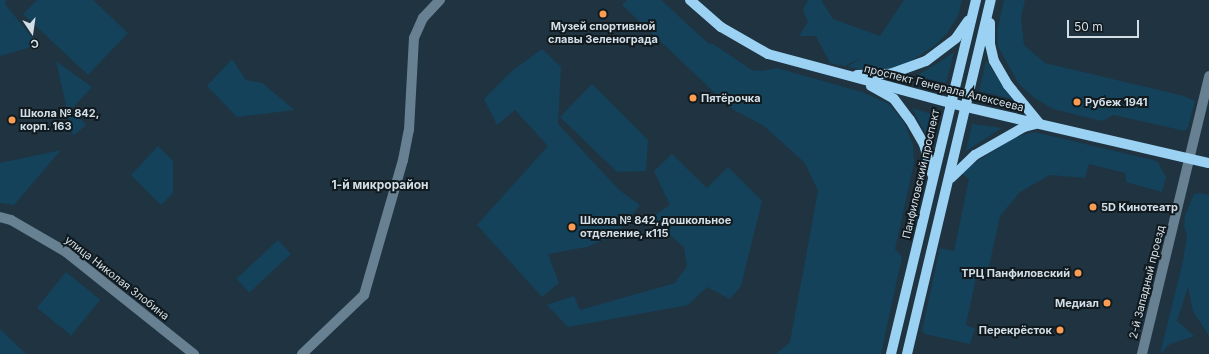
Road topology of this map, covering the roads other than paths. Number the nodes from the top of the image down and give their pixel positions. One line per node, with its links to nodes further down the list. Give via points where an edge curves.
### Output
1 (440, 0): 17 (street, via 423,18 414,38 408,130 403,160 364,295)
2 (690, 0): 6 (main road, проспект Генерала Алексеева, via 721,26 751,46 804,65)
3 (976, 0): 5 (main road, Панфиловский проспект)
4 (992, 0): 9 (main road); 10 (main road, via 990,26 994,61 1008,85)
5 (972, 16): 6 (main road, via 956,38 926,61 890,74); 8 (main road, Панфиловский проспект)
6 (845, 75): 8 (main road, проспект Генерала Алексеева); 13 (main road, via 894,99 924,144)
7 (1209, 76): 11 (street, 2-й Западный проезд)
8 (950, 102): 9 (main road, проспект Генерала Алексеева); 13 (main road, Панфиловский проспект)
9 (966, 107): 10 (main road, проспект Генерала Алексеева); 14 (main road)
10 (1039, 124): 11 (main road, проспект Генерала Алексеева); 14 (main road, via 1024,127 975,155)
11 (1189, 159): 12 (main road, проспект Генерала Алексеева); 20 (street, 2-й Западный проезд)
12 (1209, 163)
13 (932, 177): 18 (main road, Панфиловский проспект)
14 (949, 180): 19 (main road)
15 (0, 217): 16 (street, улица Николая Злобина, via 10,220 66,252)
16 (194, 354)
17 (302, 354)
18 (891, 354)
19 (907, 354)
20 (1142, 354)

